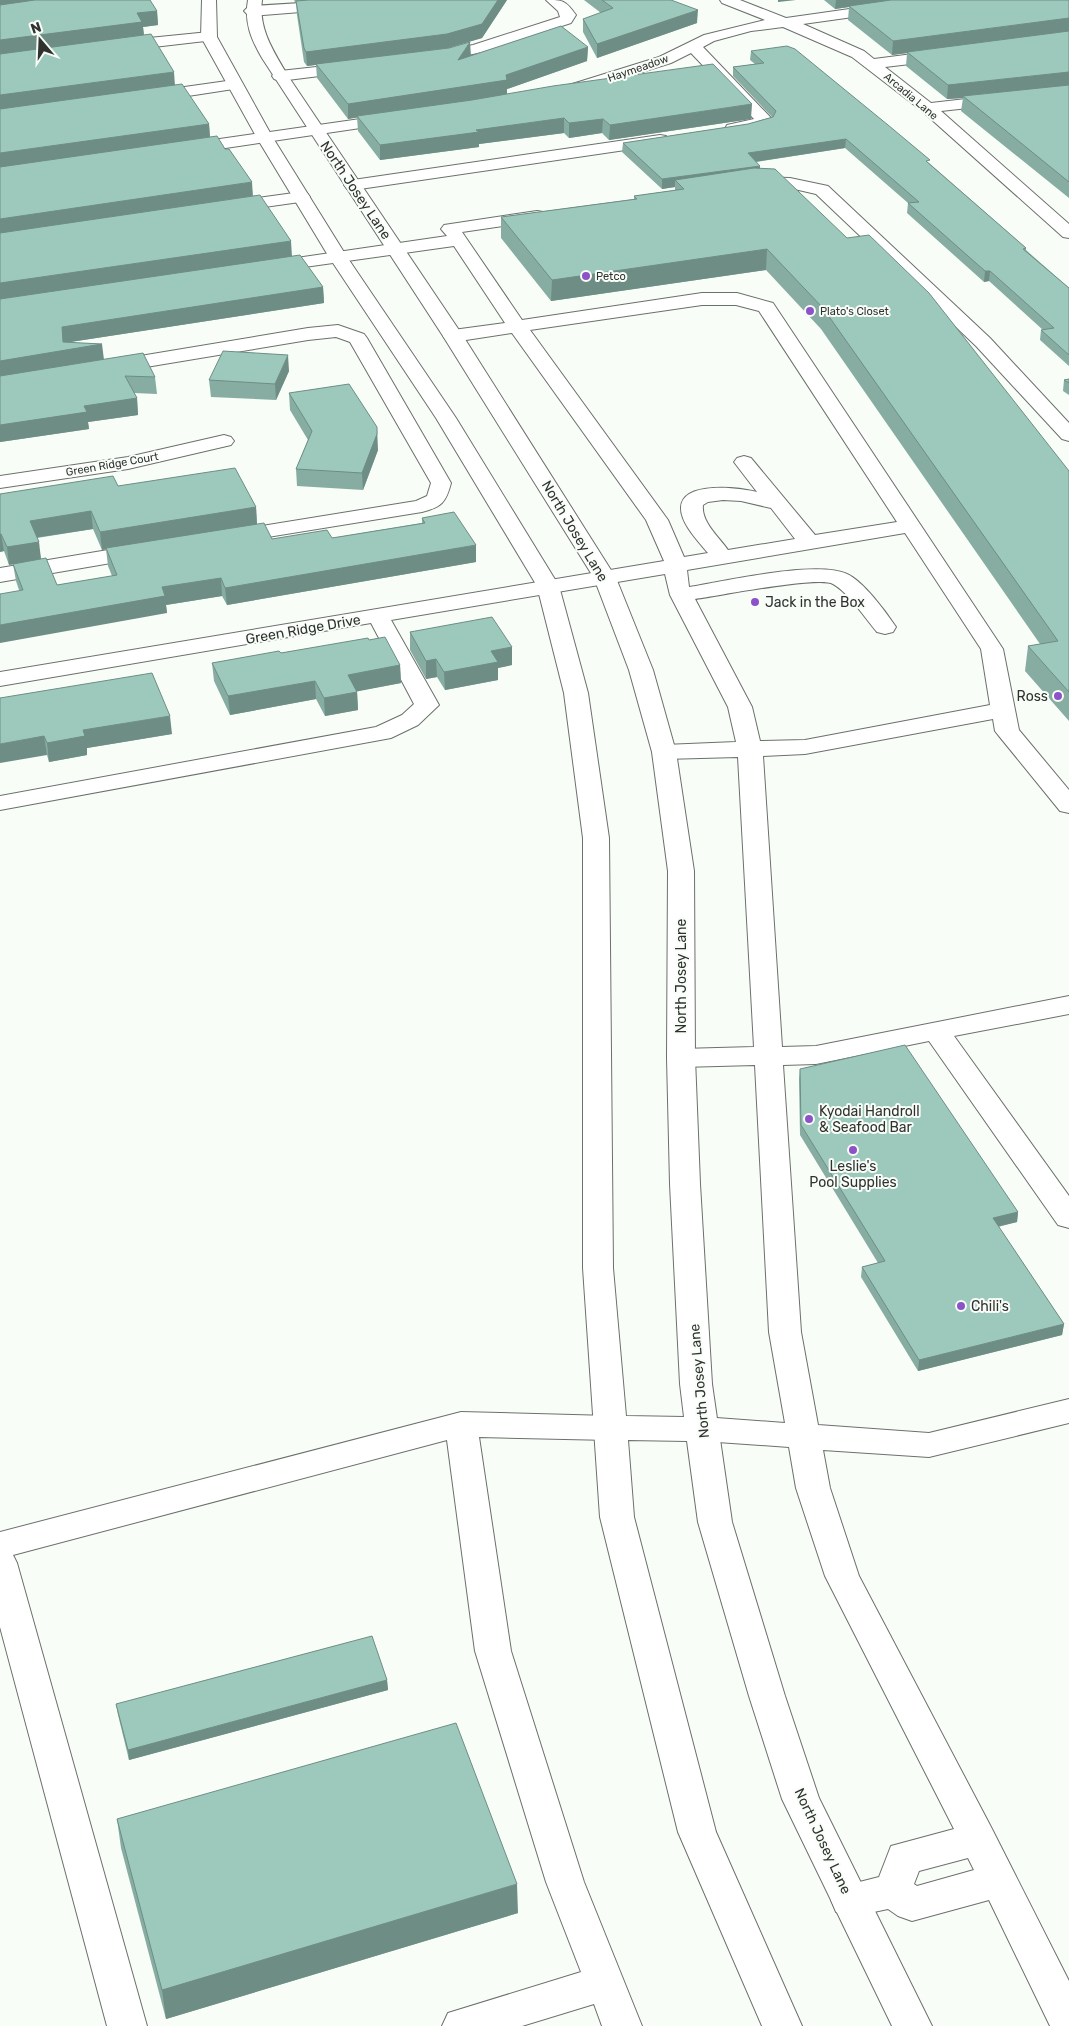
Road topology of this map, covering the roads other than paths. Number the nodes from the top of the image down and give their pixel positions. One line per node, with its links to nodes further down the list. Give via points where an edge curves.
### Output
1 (208, 0): 8 (main road)
2 (553, 0): 12 (main road, via 568,15 566,20 476,49)
3 (727, 0): 7 (main road, Arcadia Lane)
4 (946, 0): 7 (main road, Haymeadow)
5 (254, 5): 6 (main road); 15 (main road, North Josey Lane, via 257,35)
6 (349, 5)
7 (782, 22): 9 (main road, Haymeadow, via 729,32); 13 (main road, Arcadia Lane, via 822,37)
8 (209, 37): 10 (main road); 16 (main road)
9 (693, 46): 17 (main road, Haymeadow, via 613,78); 23 (main road, via 766,122)
10 (108, 47)
11 (961, 52): 13 (main road)
12 (417, 60)
13 (872, 64): 20 (main road, Arcadia Lane)
14 (373, 66): 15 (main road)
15 (280, 76): 22 (main road, North Josey Lane)
16 (234, 85): 19 (main road); 24 (main road)
17 (563, 91)
18 (1069, 92): 20 (main road)
19 (137, 98)
20 (928, 108): 32 (main road, Arcadia Lane)
21 (414, 117): 22 (main road)
22 (315, 129): 24 (main road); 27 (main road, North Josey Lane)
23 (717, 132)
24 (265, 138): 26 (main road); 29 (main road)
25 (678, 138): 27 (main road)
26 (167, 151)
27 (353, 185): 34 (main road, North Josey Lane)
28 (735, 185): 40 (main road, via 766,181 822,190 983,342)
29 (301, 197): 30 (main road); 35 (main road)
30 (214, 209)
31 (556, 213): 33 (main road, via 450,229)
32 (1066, 228)
33 (458, 240): 34 (main road); 37 (main road)
34 (395, 249): 35 (main road); 38 (main road, North Josey Lane)
35 (338, 257): 36 (main road); 56 (main road, via 446,418)
36 (251, 270)
37 (517, 326): 38 (main road); 46 (main road); 47 (main road, via 702,299 737,299 766,307)
38 (453, 336): 55 (main road, North Josey Lane)
39 (87, 370): 48 (main road, via 308,334 338,331 356,338 441,483 436,499 422,506)
40 (1069, 435)
41 (224, 441): 43 (main road, Green Ridge Court, via 128,463)
42 (744, 462): 44 (main road)
43 (0, 482)
44 (779, 504): 45 (main road, via 742,494 721,493 698,497); 49 (main road)
45 (691, 507): 46 (main road); 51 (main road)
46 (651, 512): 52 (main road)
47 (910, 526): 49 (main road, Green Ridge Drive); 61 (main road, via 992,649)
48 (216, 539)
49 (807, 543): 51 (main road, Green Ridge Drive); 54 (main road)
50 (167, 547): 53 (main road)
51 (722, 557): 52 (main road, Green Ridge Drive)
52 (676, 565): 55 (main road, Green Ridge Drive); 57 (main road, via 678,588)
53 (0, 575)
54 (828, 575): 57 (main road); 59 (main road, via 849,585)
55 (605, 578): 56 (main road, Green Ridge Drive); 63 (main road, North Josey Lane, via 641,670)
56 (548, 586): 58 (main road, Green Ridge Drive); 73 (main road, via 576,692 596,838 598,1268)
57 (682, 595): 62 (main road, via 740,707)
58 (378, 616): 60 (main road, Green Ridge Drive); 64 (main road, via 427,705 410,720 383,733)
59 (885, 628)
60 (0, 679)
61 (1003, 710): 62 (main road, via 805,747); 65 (main road, via 1007,732)
62 (750, 749): 63 (main road); 68 (main road)
63 (664, 752): 69 (main road, North Josey Lane, via 681,871)
64 (0, 803)
65 (1069, 806)
66 (1069, 1005): 67 (main road)
67 (936, 1031): 68 (main road, via 816,1055); 70 (main road)
68 (768, 1055): 69 (main road); 75 (main road, via 785,1332)
69 (681, 1058): 74 (main road, North Josey Lane, via 696,1384)
70 (1069, 1218)
71 (1069, 1411): 75 (main road, via 929,1445)
72 (461, 1424): 73 (main road); 76 (main road); 82 (main road, via 493,1651 566,1882)
73 (610, 1428): 74 (main road); 87 (main road, via 617,1517 697,1832)
74 (703, 1429): 75 (main road); 81 (main road, North Josey Lane, via 715,1522 767,1696 801,1799)
75 (803, 1436): 78 (main road, via 814,1488 842,1576)
76 (0, 1546)
77 (0, 1564): 84 (main road)
78 (978, 1839): 79 (main road); 80 (main road, via 904,1858)
79 (998, 1881): 80 (main road, via 912,1904); 83 (main road)
80 (893, 1891): 81 (main road)
81 (850, 1900): 88 (main road, North Josey Lane)
82 (605, 1983): 85 (main road); 86 (main road)
83 (1069, 2022)
84 (127, 2026)
85 (462, 2026)
86 (622, 2026)
87 (782, 2026)
88 (912, 2026)

